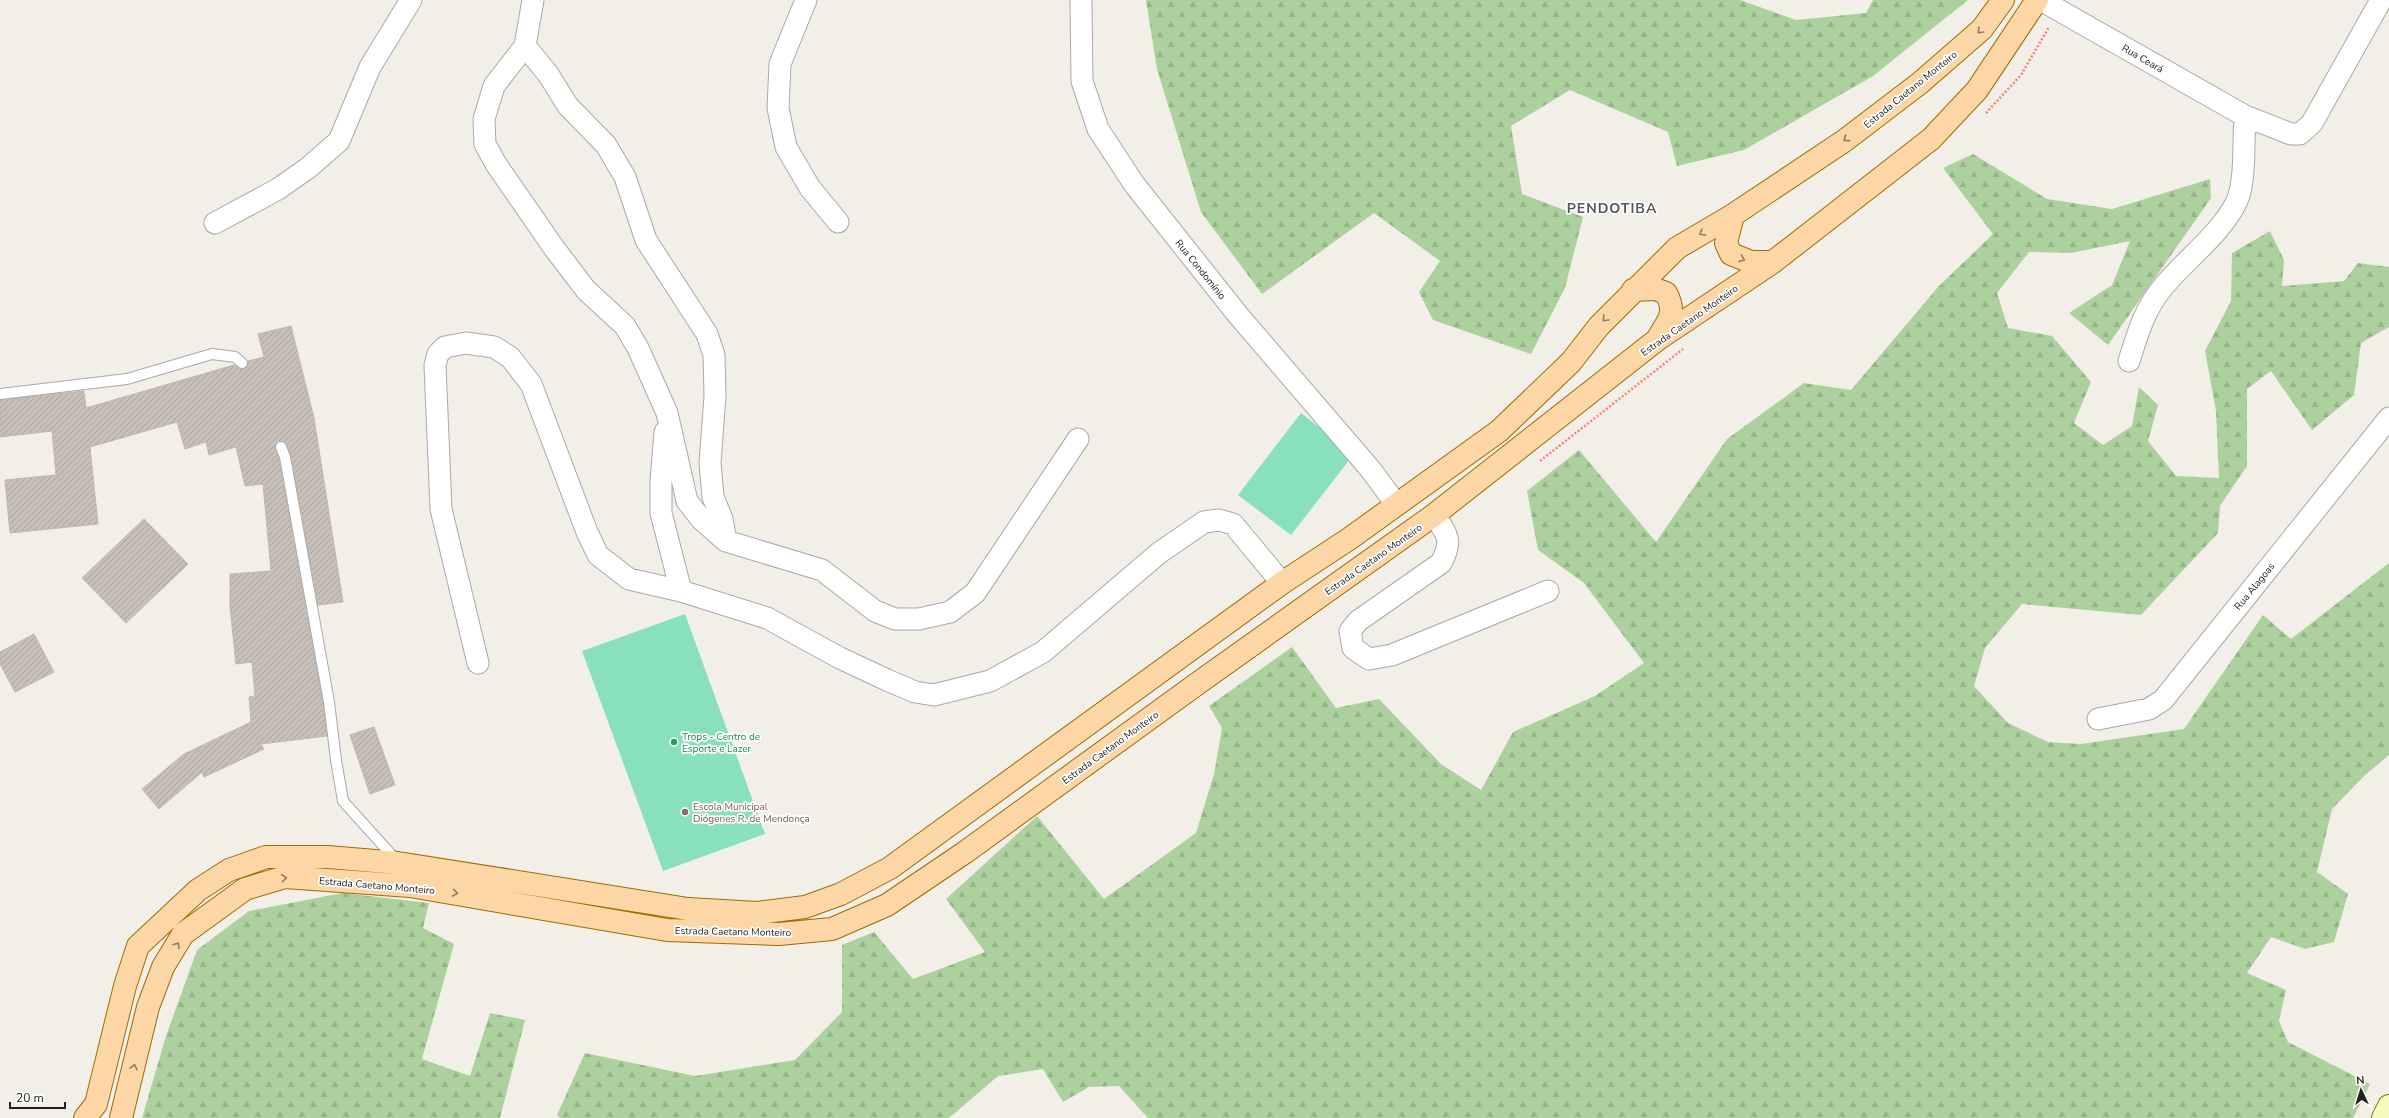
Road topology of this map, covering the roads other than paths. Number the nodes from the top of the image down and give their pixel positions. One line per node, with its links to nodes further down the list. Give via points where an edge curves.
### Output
1 (411, 0): 13 (street, via 370,67 339,141 308,168 278,189)
2 (533, 0): 9 (street)
3 (806, 0): 12 (street, via 780,64 778,108 786,147 810,188)
4 (1081, 0): 24 (street, Rua Condomínio, via 1082,81 1098,129 1144,197 1238,315 1372,470)
5 (2003, 0): 11 (main road, Estrada Caetano Monteiro, one-way to 11, via 1982,29 1920,83 1844,141)
6 (2037, 0): 14 (main road, Estrada Caetano Monteiro, via 1977,90 1931,139)
7 (2041, 0): 10 (street, Rua Ceará)
8 (2381, 0): 10 (street, Rua Ceará, via 2306,130 2300,134 2291,134)
9 (526, 46): 20 (street, via 494,86 484,119 485,144 554,248 586,290 625,326 638,348); 26 (street, via 568,106 606,145 625,177 646,240 707,334 714,354 715,396 710,463 712,497 722,519)
10 (2245, 116): 17 (street, via 2242,182 2237,200 2228,216 2150,306 2142,319)
11 (1733, 215): 14 (main road, one-way to 14, via 1726,243 1731,254 1751,262); 15 (main road, Estrada Caetano Monteiro, one-way to 15, via 1677,248)
12 (838, 222)
13 (215, 223)
14 (1773, 262): 16 (main road, Estrada Caetano Monteiro)
15 (1633, 290): 16 (main road, via 1661,291 1666,293 1672,304 1671,315); 24 (main road, Estrada Caetano Monteiro, one-way to 24, via 1599,326 1571,362 1499,431)
16 (1658, 340): 25 (main road, Estrada Caetano Monteiro)
17 (2130, 361)
18 (242, 363): 19 (lane, via 235,357 212,354 127,379)
19 (0, 394)
20 (667, 413): 26 (street, via 687,501 701,519); 28 (street, via 661,513)
21 (2389, 418): 31 (street, Rua Alagoas, via 2163,700 2149,709)
22 (1078, 439): 26 (street, via 975,593 950,612 919,619 895,619 875,611 822,570)
23 (281, 447): 32 (lane, via 285,457 329,702 344,802)
24 (1396, 504): 27 (main road, Estrada Caetano Monteiro)
25 (1434, 515): 29 (street, via 1448,535 1448,550 1441,563 1358,621 1350,631 1352,648 1369,659 1392,654); 35 (main road, Estrada Caetano Monteiro, one-way to 25, via 148,1007 163,967 183,934 244,889 285,877 333,880 410,886 667,930 779,934 832,929 887,905 964,853)
26 (726, 541)
27 (1282, 583): 28 (street, via 1233,524 1219,520 1204,522 1159,553 1043,652 990,681 934,695 915,692 887,680 840,658 767,618); 32 (main road, Estrada Caetano Monteiro, via 890,868 841,894 805,907 756,913 688,909)
28 (682, 590): 30 (street, via 629,579 598,555 530,384 510,357 494,347 466,343 445,347 438,354 435,365 441,509)
29 (1548, 591)
30 (478, 663)
31 (2098, 720)
32 (398, 862): 34 (main road, Estrada Caetano Monteiro, via 328,857 266,857 230,870 198,890 138,946 125,986 96,1104)
33 (2389, 1106): 36 (street)
34 (84, 1118)
35 (121, 1118)
36 (2383, 1118)

